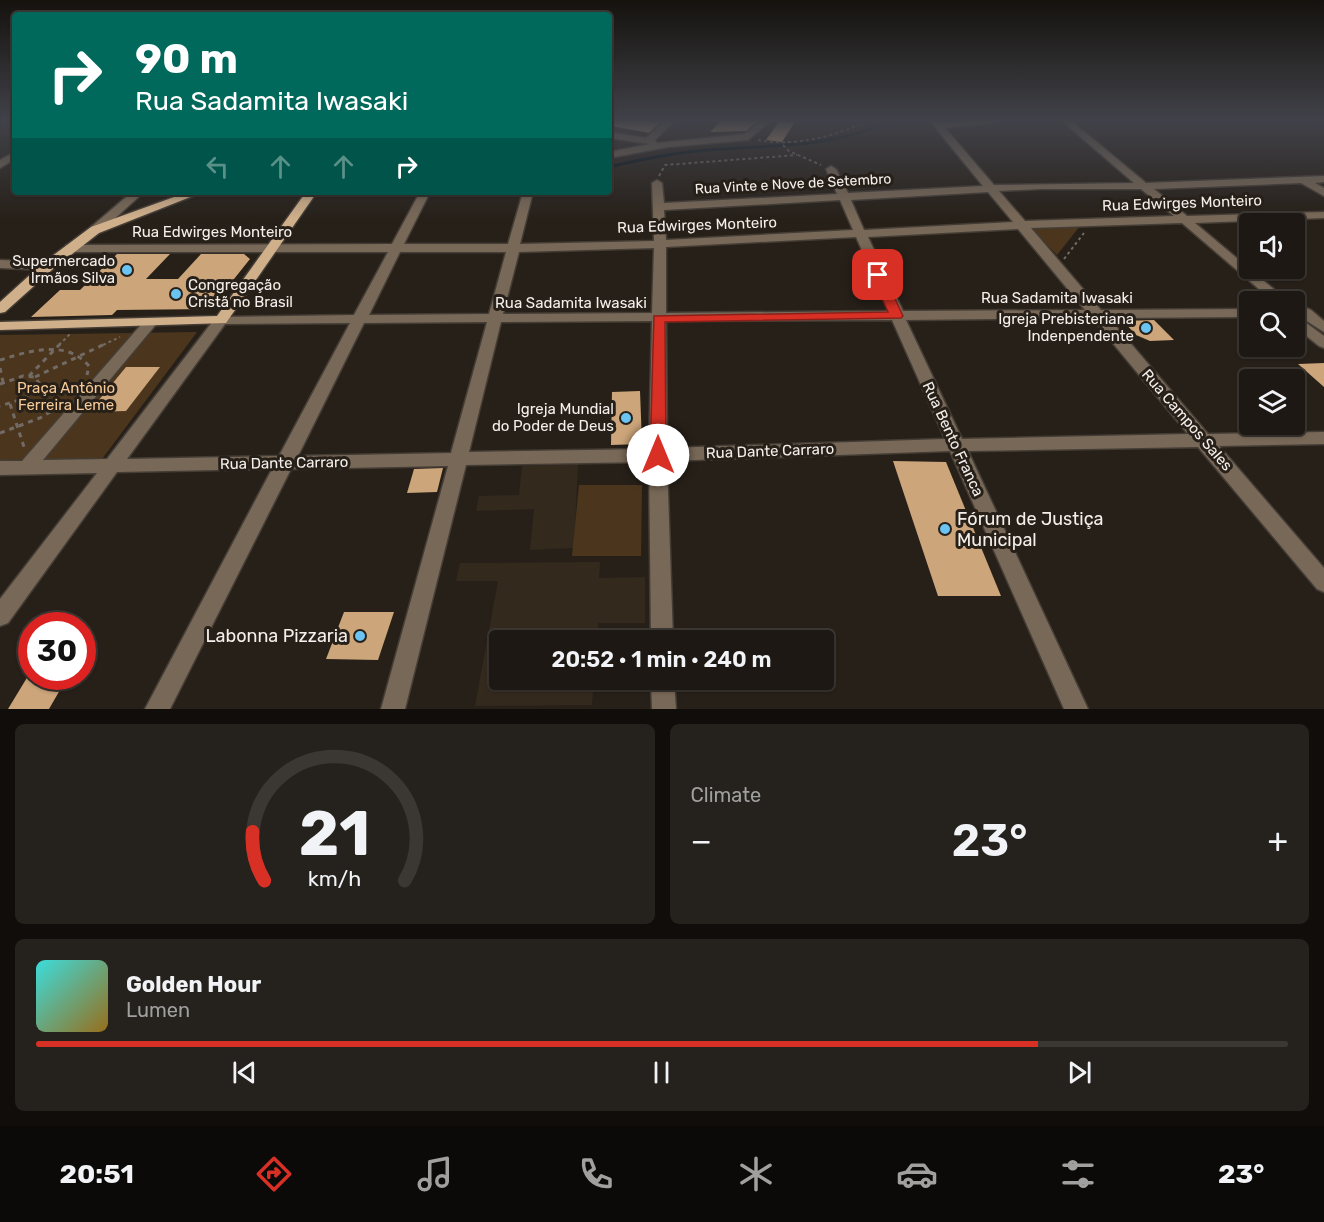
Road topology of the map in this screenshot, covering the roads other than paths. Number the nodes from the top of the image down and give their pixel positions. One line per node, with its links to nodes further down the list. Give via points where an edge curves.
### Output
1 (961, 153): 8 (street, Rua Campos Sales)
2 (1104, 153): 7 (street)
3 (831, 169): 15 (street, Rua Bento Franca)
4 (1324, 179): 5 (street, Rua Vinte e Nove de Setembro)
5 (1304, 180): 7 (street, Rua Vinte e Nove de Setembro); 9 (street)
6 (657, 183): 16 (street)
7 (1142, 186): 8 (street, Rua Vinte e Nove de Setembro); 18 (street)
8 (991, 189): 15 (street, Rua Vinte e Nove de Setembro); 19 (street, Rua Campos Sales)
9 (1324, 193)
10 (136, 195): 20 (street)
11 (190, 195): 20 (main road)
12 (310, 195): 25 (main road)
13 (423, 195): 26 (street)
14 (527, 195): 24 (street)
15 (844, 197): 16 (street, Rua Vinte e Nove de Setembro); 21 (street, Rua Bento Franca)
16 (659, 207): 22 (street)
17 (1324, 215): 18 (street, Rua Edwirges Monteiro)
18 (1181, 219): 19 (street, Rua Edwirges Monteiro); 29 (street)
19 (1021, 225): 21 (street, Rua Edwirges Monteiro); 34 (street, Rua Campos Sales)
20 (95, 230): 23 (main road)
21 (860, 234): 22 (street, Rua Edwirges Monteiro); 35 (street, Rua Bento Franca)
22 (660, 244): 24 (street, Rua Edwirges Monteiro); 37 (street)
23 (70, 248): 25 (street, Rua Edwirges Monteiro); 28 (main road)
24 (514, 248): 26 (street, Rua Edwirges Monteiro); 39 (street)
25 (273, 249): 26 (street, Rua Edwirges Monteiro); 38 (main road)
26 (395, 249): 40 (street)
27 (0, 264): 28 (street)
28 (48, 266): 30 (main road)
29 (1269, 291)
30 (0, 309)
31 (1324, 312): 33 (street)
32 (1239, 313): 34 (street, Rua Sadamita Iwasaki)
33 (1305, 313)
34 (1095, 314): 35 (street, Rua Sadamita Iwasaki); 47 (street, Rua Campos Sales)
35 (896, 316): 37 (street, Rua Sadamita Iwasaki); 48 (street, Rua Bento Franca)
36 (1305, 317): 44 (street)
37 (659, 318): 39 (street, Rua Sadamita Iwasaki); 49 (street)
38 (221, 320): 40 (street, Rua Sadamita Iwasaki); 42 (main road, Rua Sadamita Iwasaki); 53 (street)
39 (496, 320): 40 (street, Rua Sadamita Iwasaki); 50 (street)
40 (358, 321): 51 (street)
41 (1305, 322): 45 (street)
42 (149, 324): 43 (main road, Rua Sadamita Iwasaki); 52 (street, via 88,388)
43 (0, 326)
44 (1324, 328)
45 (1324, 343)
46 (1324, 438): 47 (street, Rua Dante Carraro)
47 (1204, 440): 48 (street, Rua Dante Carraro); 55 (street, Rua Campos Sales)
48 (956, 445): 49 (street, Rua Dante Carraro); 62 (street, Rua Bento Franca)
49 (658, 455): 50 (street, Rua Dante Carraro); 57 (street)
50 (458, 459): 51 (street, Rua Dante Carraro); 60 (street)
51 (282, 464): 53 (street, Rua Dante Carraro); 59 (street)
52 (29, 465): 53 (street, Rua Dante Carraro); 54 (street, Rua Dante Carraro)
53 (110, 466): 56 (street)
54 (0, 468)
55 (1324, 583)
56 (0, 616)
57 (662, 630)
58 (663, 690): 61 (street)
59 (157, 709)
60 (393, 709)
61 (664, 709)
62 (1076, 709)

